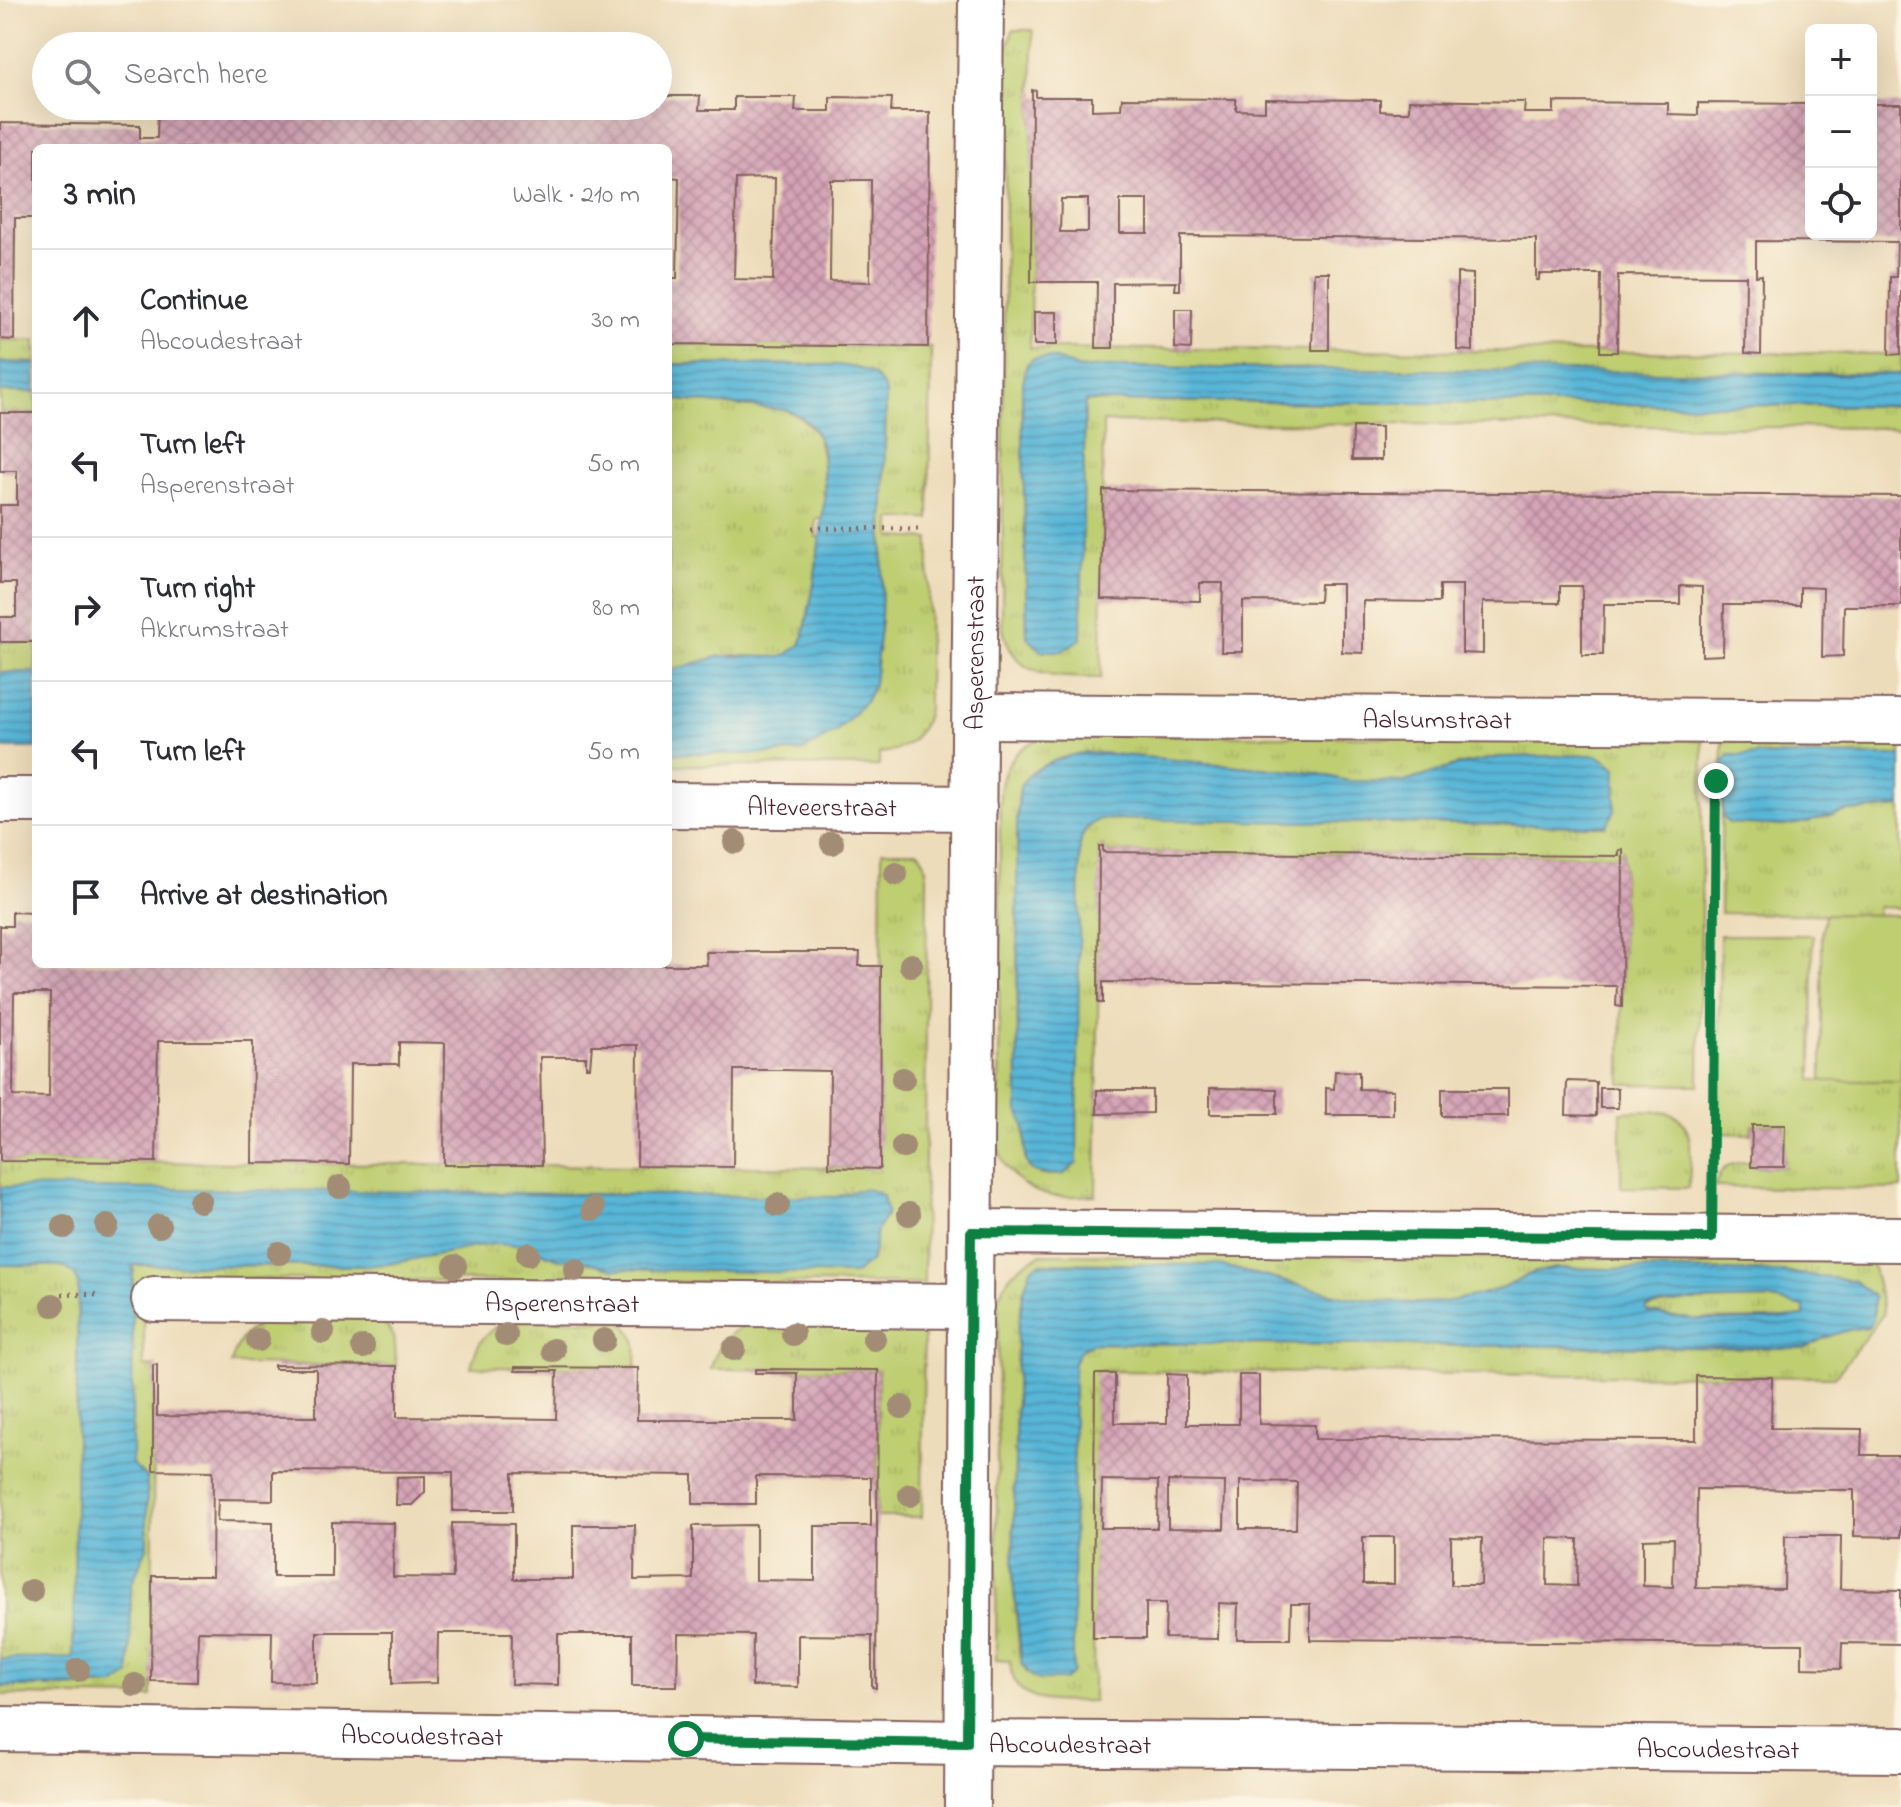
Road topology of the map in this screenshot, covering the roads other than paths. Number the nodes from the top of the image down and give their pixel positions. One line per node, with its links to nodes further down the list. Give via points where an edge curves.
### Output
1 (981, 0): 2 (street, Asperenstraat)
2 (975, 716): 3 (street, Aalsumstraat); 7 (street, Asperenstraat)
3 (1901, 722)
4 (0, 800): 5 (street)
5 (32, 800)
6 (672, 805): 7 (street, Alteveerstraat)
7 (974, 808): 8 (street, Asperenstraat)
8 (971, 1232): 9 (street); 11 (street, Asperenstraat)
9 (1901, 1239)
10 (154, 1299): 11 (street, Asperenstraat)
11 (971, 1306): 13 (street, Asperenstraat)
12 (0, 1729): 13 (street, Abcoudestraat)
13 (967, 1743): 14 (street, Abcoudestraat); 15 (street, Asperenstraat)
14 (1901, 1750)
15 (967, 1807)

